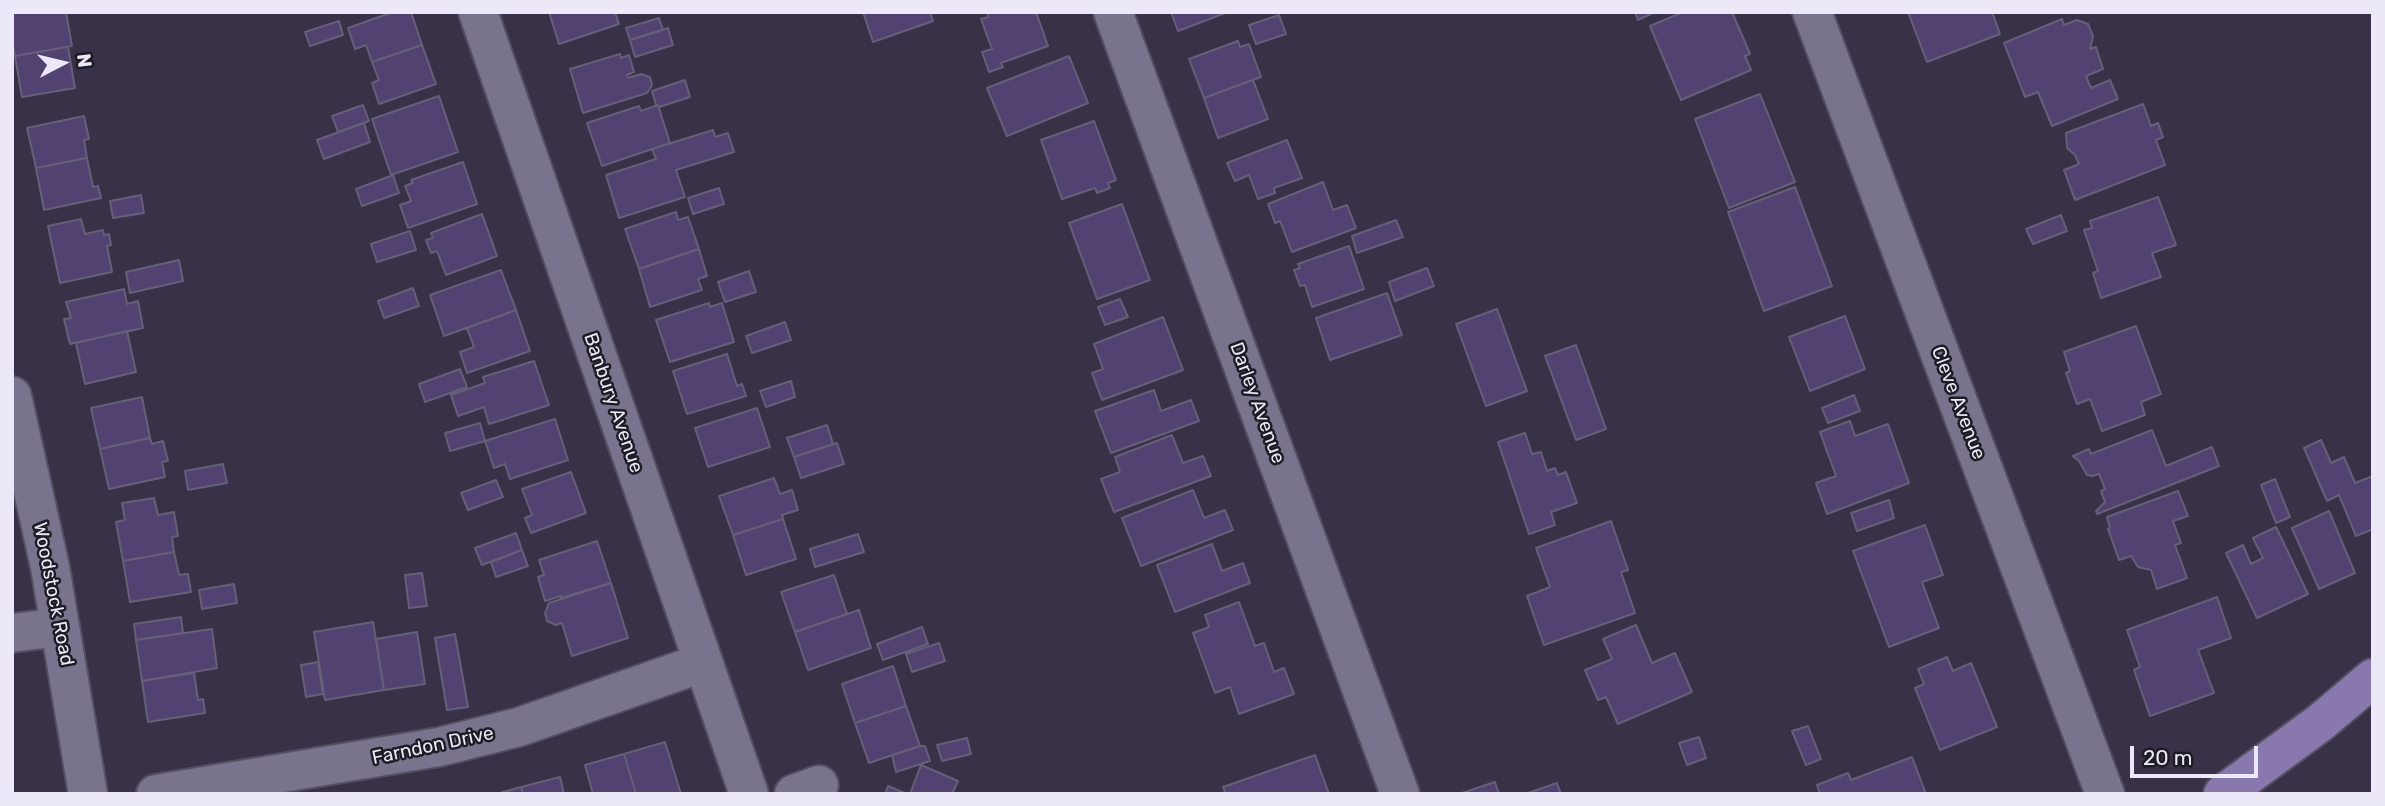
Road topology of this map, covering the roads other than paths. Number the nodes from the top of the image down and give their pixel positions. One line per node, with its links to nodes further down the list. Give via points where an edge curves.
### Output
1 (478, 12): 7 (street, Banbury Avenue)
2 (1113, 12): 12 (street, Darley Avenue)
3 (1812, 12): 13 (street, Cleve Avenue)
4 (12, 396): 5 (street, Woodstock Road)
5 (60, 627): 6 (street); 9 (street, Woodstock Road)
6 (12, 633)
7 (702, 663): 10 (street, Farndon Drive, via 519,727 439,747); 11 (street, Banbury Avenue)
8 (2373, 678): 14 (main road)
9 (88, 794)
10 (156, 794)
11 (749, 794)
12 (1400, 794)
13 (2105, 794)
14 (2223, 794)

